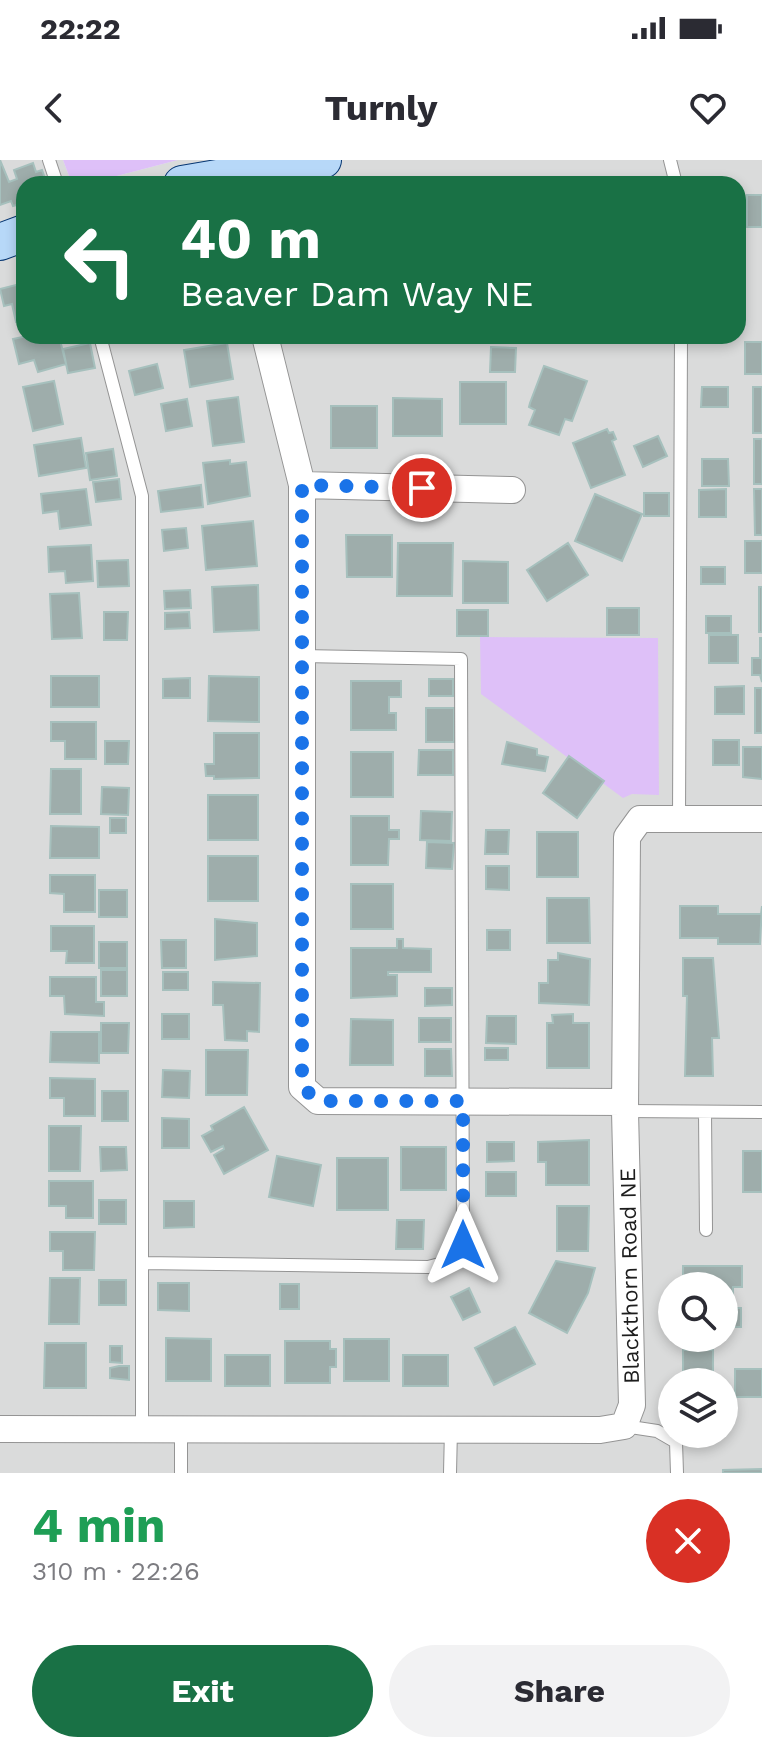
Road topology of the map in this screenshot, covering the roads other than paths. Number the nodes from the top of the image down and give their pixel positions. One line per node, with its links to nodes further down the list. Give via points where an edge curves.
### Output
1 (323, 160): 2 (street)
2 (252, 176)
3 (102, 344): 16 (lane, via 142,496)
4 (267, 344): 6 (street)
5 (681, 344): 9 (lane)
6 (302, 485): 7 (street); 8 (street)
7 (512, 490)
8 (302, 656): 11 (street, via 302,1087 318,1101); 11 (lane, via 461,659)
9 (679, 819): 10 (street, Blackthorn Road NE); 12 (street, Blackthorn Road NE, via 640,819 627,837)
10 (762, 819)
11 (463, 1101): 12 (street); 16 (lane, via 463,1245 451,1261 428,1267)
12 (625, 1106): 13 (lane); 17 (street, Blackthorn Road NE, via 632,1405)
13 (705, 1112): 14 (lane); 15 (lane)
14 (762, 1112)
15 (706, 1230)
16 (142, 1263): 19 (lane)
17 (624, 1426): 20 (street); 24 (lane, via 657,1431 676,1442)
18 (0, 1429): 19 (street)
19 (142, 1429): 21 (street)
20 (451, 1429): 21 (street); 23 (lane)
21 (181, 1430): 22 (lane)
22 (181, 1473)
23 (450, 1473)
24 (677, 1473)

